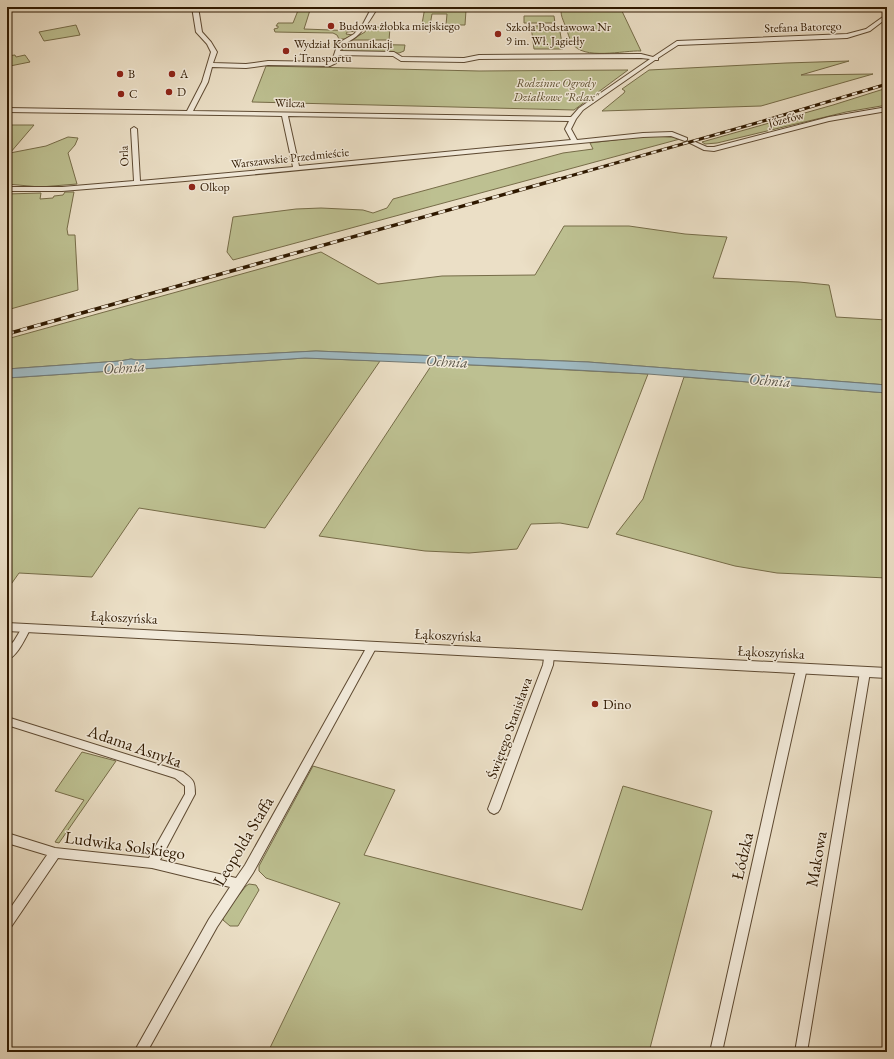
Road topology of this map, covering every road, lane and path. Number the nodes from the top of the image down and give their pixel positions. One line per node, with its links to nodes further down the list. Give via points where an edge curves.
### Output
1 (195, 7): 6 (street, via 199,32 214,52)
2 (375, 7): 4 (street, via 365,25 339,47)
3 (887, 16): 5 (street, Stefana Batorego, via 868,30 847,36 677,43)
4 (337, 53): 5 (street, via 394,54 401,59 604,56 641,56); 6 (street, via 334,62 330,64)
5 (656, 59): 11 (street, Stefana Batorego, via 581,109)
6 (210, 65): 9 (street)
7 (887, 109): 15 (street, Józefów, via 836,118 714,149 706,149)
8 (7, 110): 9 (street, Wilcza)
9 (190, 113): 10 (street, Wilcza)
10 (286, 114): 11 (street, Wilcza); 16 (street)
11 (573, 120): 14 (street, via 568,129)
12 (134, 129): 17 (street, Orla)
13 (684, 138): 14 (street, via 660,134)
14 (575, 141): 16 (street, Warszawskie Przedmieście)
15 (693, 143)
16 (296, 168): 17 (street, Warszawskie Przedmieście)
17 (137, 183): 18 (street, Warszawskie Przedmieście, via 54,189)
18 (7, 189)
19 (7, 627): 20 (street, Łąkoszyńska)
20 (26, 628): 21 (street, Łąkoszyńska); 23 (street)
21 (372, 646): 22 (street, Łąkoszyńska); 32 (street, Leopolda Staffa, via 249,869)
22 (549, 655): 24 (street, Łąkoszyńska); 28 (street, Świętego Stanisława, via 548,665)
23 (7, 656)
24 (802, 668): 25 (street, Łąkoszyńska); 35 (street, Łódzka)
25 (865, 672): 26 (street, Łąkoszyńska); 36 (street, Makowa)
26 (887, 673)
27 (7, 721): 31 (street, Adama Asnyka, via 178,775 190,784 190,794)
28 (494, 809)
29 (7, 838): 30 (street, Ludwika Solskiego)
30 (55, 853): 31 (street, Ludwika Solskiego); 33 (street)
31 (152, 864): 32 (street, Ludwika Solskiego)
32 (238, 884): 34 (street, Leopolda Staffa)
33 (7, 923)
34 (140, 1052)
35 (716, 1052)
36 (801, 1052)

